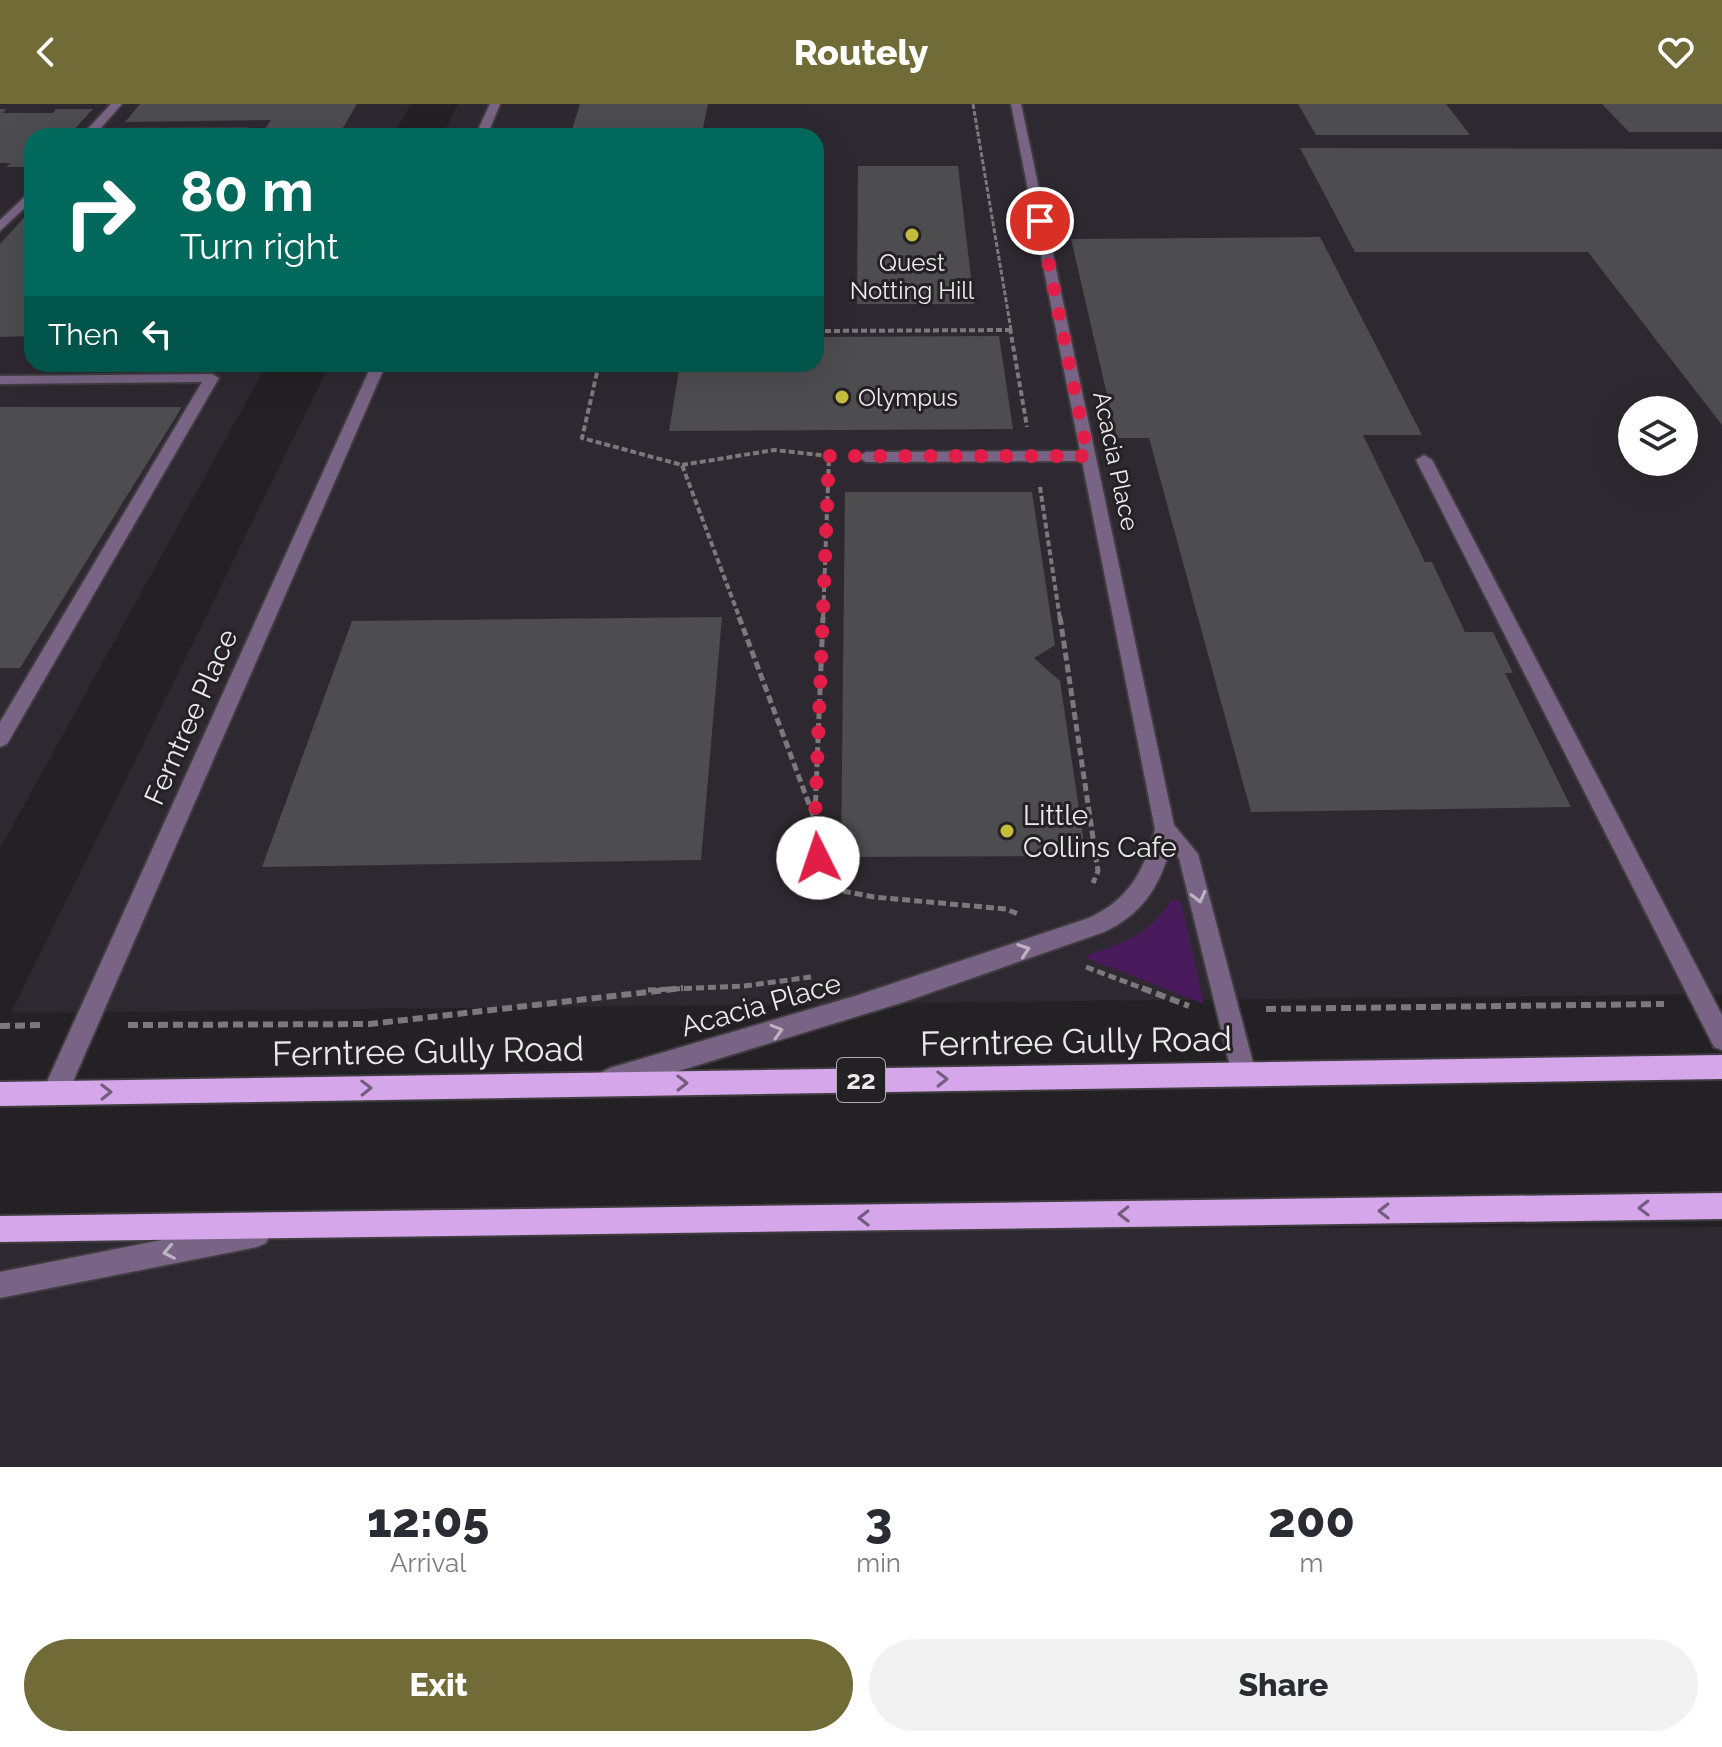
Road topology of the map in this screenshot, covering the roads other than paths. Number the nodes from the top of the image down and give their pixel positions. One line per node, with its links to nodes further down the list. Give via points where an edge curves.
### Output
1 (117, 104): 4 (street)
2 (495, 104): 5 (street)
3 (1016, 104): 10 (street, Acacia Place)
4 (94, 128)
5 (484, 128)
6 (24, 202): 7 (street)
7 (0, 227)
8 (375, 372): 19 (street, Ferntree Place)
9 (0, 380): 13 (street, via 212,378)
10 (1088, 456): 11 (street); 14 (street, Acacia Place)
11 (866, 457)
12 (1424, 460): 15 (street)
13 (0, 739)
14 (1165, 829): 17 (street, Acacia Place, one-way to 17, via 1188,854); 18 (street, Acacia Place, one-way to 14, via 875,1003 1118,914 1142,894)
15 (1722, 1039)
16 (1722, 1067): 17 (main road, Ferntree Gully Road / 22)
17 (1244, 1074): 18 (main road, Ferntree Gully Road / 22, one-way to 17)
18 (595, 1084): 19 (main road, Ferntree Gully Road / 22, one-way to 18)
19 (55, 1093): 20 (main road, Ferntree Gully Road / 22)
20 (0, 1094)
21 (1722, 1206): 22 (main road, one-way to 22)
22 (301, 1226): 23 (main road); 24 (street, one-way to 24)
23 (0, 1229)
24 (0, 1285)

